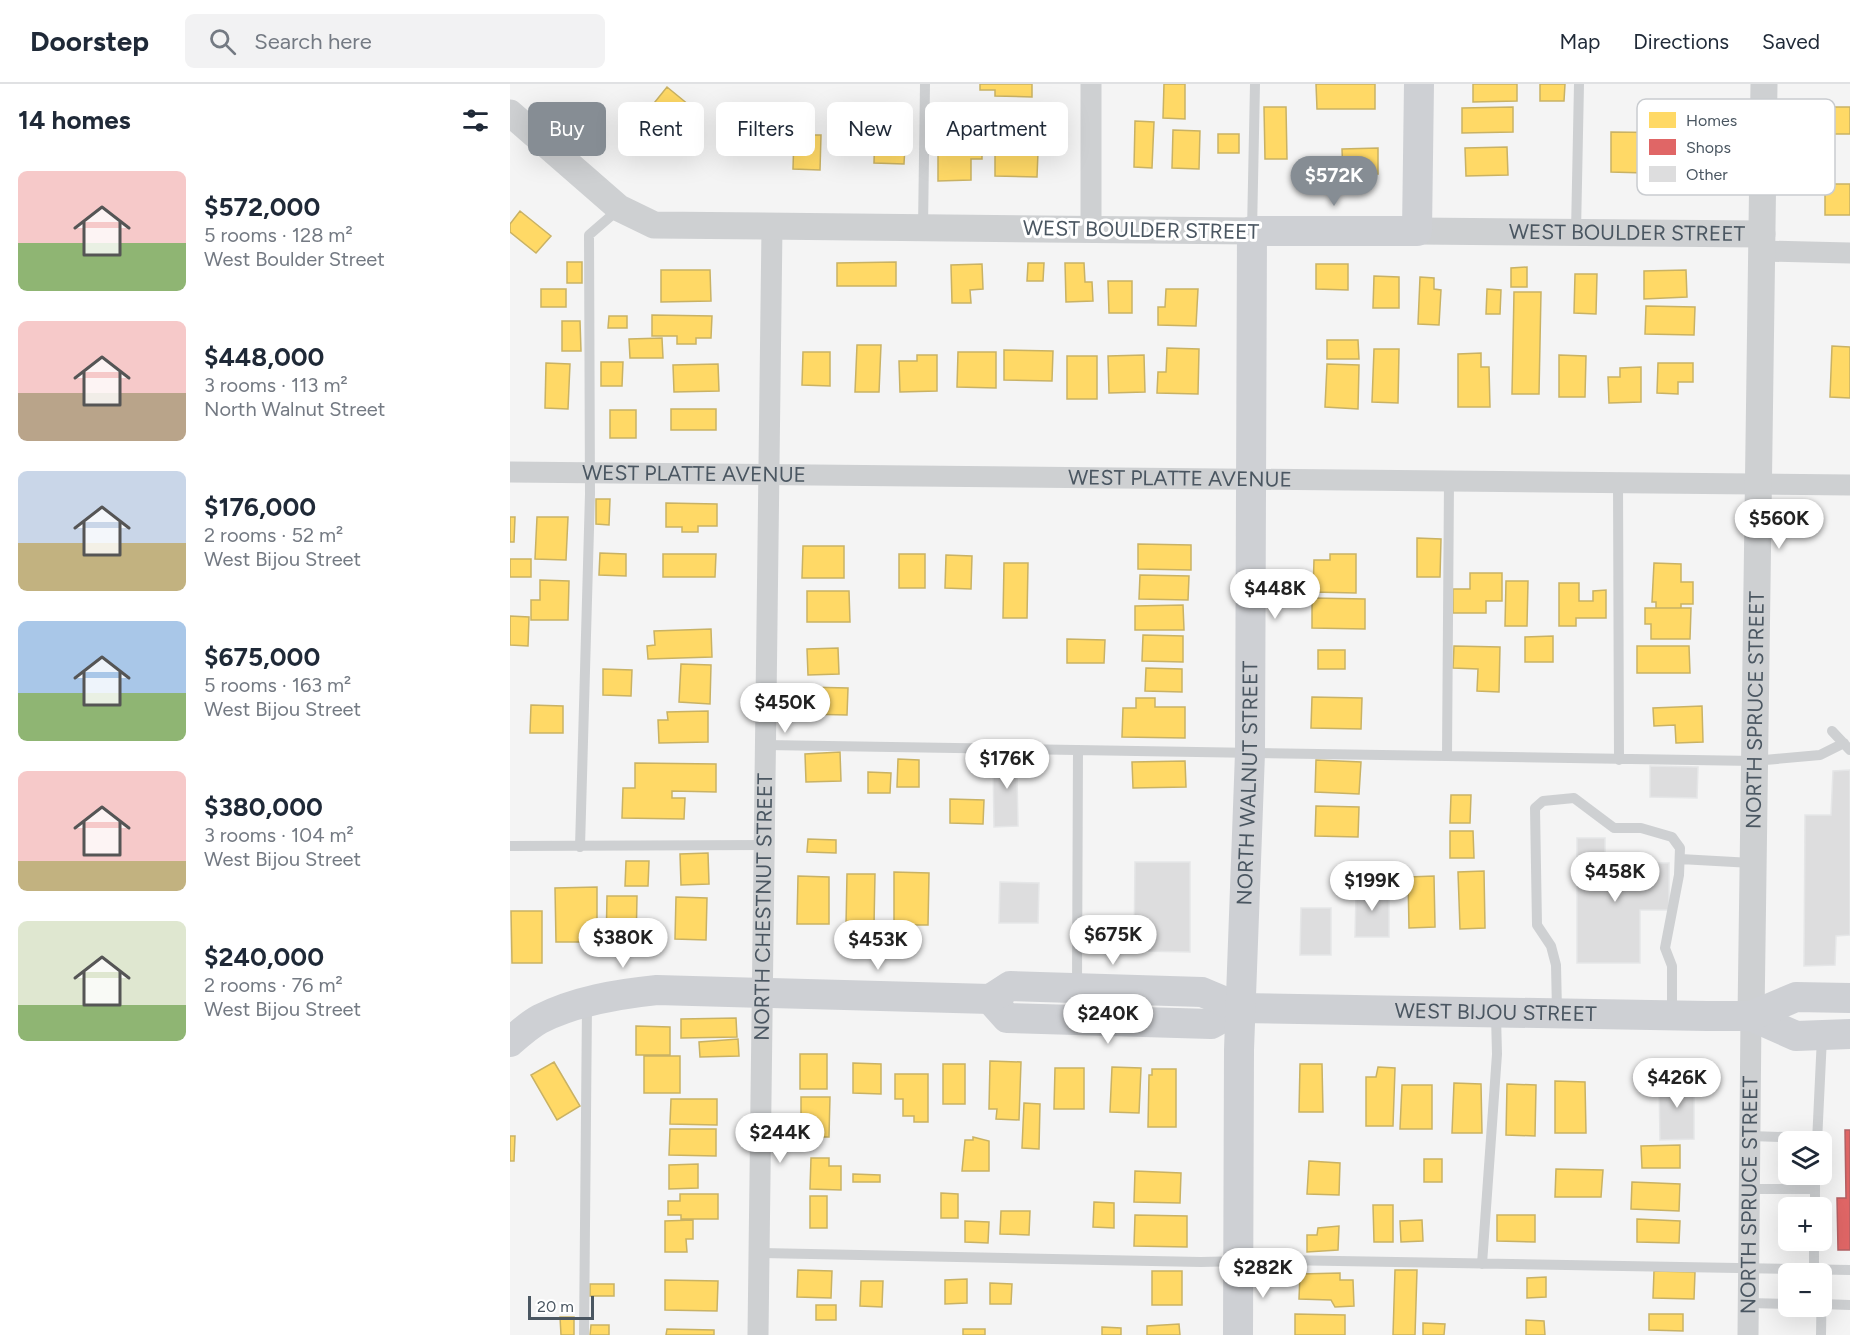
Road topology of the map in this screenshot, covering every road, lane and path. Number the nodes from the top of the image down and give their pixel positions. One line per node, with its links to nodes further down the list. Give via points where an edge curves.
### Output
1 (925, 84): 12 (lane)
2 (1091, 84): 13 (street)
3 (1255, 84): 14 (lane)
4 (1419, 84): 15 (main road)
5 (1579, 84): 16 (lane)
6 (1764, 84): 7 (street, NORTH SPRUCE STREET)
7 (1764, 99)
8 (510, 113): 10 (street, WEST BOULDER STREET)
9 (1763, 195): 17 (street, NORTH SPRUCE STREET)
10 (620, 208): 11 (street, WEST BOULDER STREET, via 654,225); 20 (lane, via 590,235)
11 (772, 227): 12 (street, WEST BOULDER STREET); 21 (street, NORTH CHESTNUT STREET)
12 (923, 228): 13 (street, WEST BOULDER STREET)
13 (1090, 229): 14 (street, WEST BOULDER STREET)
14 (1252, 231): 15 (main road, WEST BOULDER STREET); 22 (main road, NORTH WALNUT STREET)
15 (1417, 231): 16 (street, WEST BOULDER STREET)
16 (1576, 232): 17 (street, WEST BOULDER STREET)
17 (1762, 243): 18 (street); 25 (street, NORTH SPRUCE STREET)
18 (1850, 253)
19 (510, 472): 20 (street, WEST PLATTE AVENUE)
20 (590, 474): 21 (street, WEST PLATTE AVENUE); 37 (lane)
21 (770, 475): 22 (street, WEST PLATTE AVENUE); 28 (street, NORTH CHESTNUT STREET)
22 (1252, 479): 23 (street, WEST PLATTE AVENUE); 31 (main road, NORTH WALNUT STREET)
23 (1449, 482): 24 (street, WEST PLATTE AVENUE); 32 (lane)
24 (1618, 483): 25 (street, WEST PLATTE AVENUE); 33 (lane)
25 (1757, 483): 26 (street, WEST PLATTE AVENUE); 34 (street, NORTH SPRUCE STREET)
26 (1850, 485)
27 (1832, 730): 29 (lane)
28 (765, 745): 30 (lane); 35 (street, NORTH CHESTNUT STREET)
29 (1847, 746): 34 (lane, via 1820,755)
30 (1078, 750): 31 (lane); 40 (lane)
31 (1250, 753): 32 (lane); 45 (main road, NORTH WALNUT STREET)
32 (1447, 756): 33 (lane)
33 (1619, 760): 34 (lane)
34 (1754, 761): 39 (street, NORTH SPRUCE STREET)
35 (764, 845): 37 (lane); 41 (street, NORTH CHESTNUT STREET)
36 (510, 846): 37 (lane)
37 (580, 847)
38 (1680, 859): 39 (lane); 47 (lane, via 1680,848 1672,837 1641,828 1614,828 1574,798 1543,801 1535,808 1537,926 1551,946 1556,965); 48 (lane, via 1665,948 1672,966)
39 (1754, 863): 49 (street, NORTH SPRUCE STREET)
40 (1077, 989): 43 (main road, WEST BIJOU STREET, via 1010,986); 45 (main road, WEST BIJOU STREET, via 1202,992)
41 (764, 992): 43 (main road, WEST BIJOU STREET); 44 (main road, WEST BIJOU STREET, via 657,990); 59 (street, NORTH CHESTNUT STREET)
42 (1850, 998): 49 (main road, WEST BIJOU STREET, via 1796,998)
43 (990, 999): 45 (main road, WEST BIJOU STREET, via 1007,1018 1211,1024)
44 (587, 1002): 51 (main road, WEST BIJOU STREET, via 538,1020); 71 (lane)
45 (1240, 1008): 46 (main road, WEST BIJOU STREET); 60 (main road, NORTH WALNUT STREET)
46 (1496, 1012): 47 (main road, WEST BIJOU STREET); 61 (lane, via 1497,1054)
47 (1557, 1013): 48 (main road, WEST BIJOU STREET)
48 (1672, 1015): 49 (main road, WEST BIJOU STREET)
49 (1751, 1016): 50 (main road, WEST BIJOU STREET, via 1796,1035); 53 (street, NORTH SPRUCE STREET)
50 (1836, 1034): 52 (lane)
51 (510, 1042)
52 (1819, 1131)
53 (1750, 1136): 54 (lane); 56 (street, NORTH SPRUCE STREET)
54 (1778, 1138)
55 (1815, 1185): 57 (lane)
56 (1749, 1189): 57 (lane); 62 (street, NORTH SPRUCE STREET)
57 (1815, 1189): 58 (lane)
58 (1815, 1197)
59 (759, 1253): 60 (lane); 72 (street, NORTH CHESTNUT STREET)
60 (1239, 1262): 61 (lane); 73 (main road, NORTH WALNUT STREET)
61 (1482, 1264): 62 (lane)
62 (1749, 1268): 63 (lane); 66 (street, NORTH SPRUCE STREET)
63 (1778, 1268)
64 (1832, 1269): 65 (lane)
65 (1850, 1270)
66 (1748, 1303): 67 (lane); 74 (street, NORTH SPRUCE STREET)
67 (1778, 1304)
68 (1832, 1304): 69 (lane)
69 (1850, 1305)
70 (1821, 1317): 75 (lane)
71 (584, 1335)
72 (758, 1335)
73 (1238, 1335)
74 (1748, 1335)
75 (1821, 1335)

